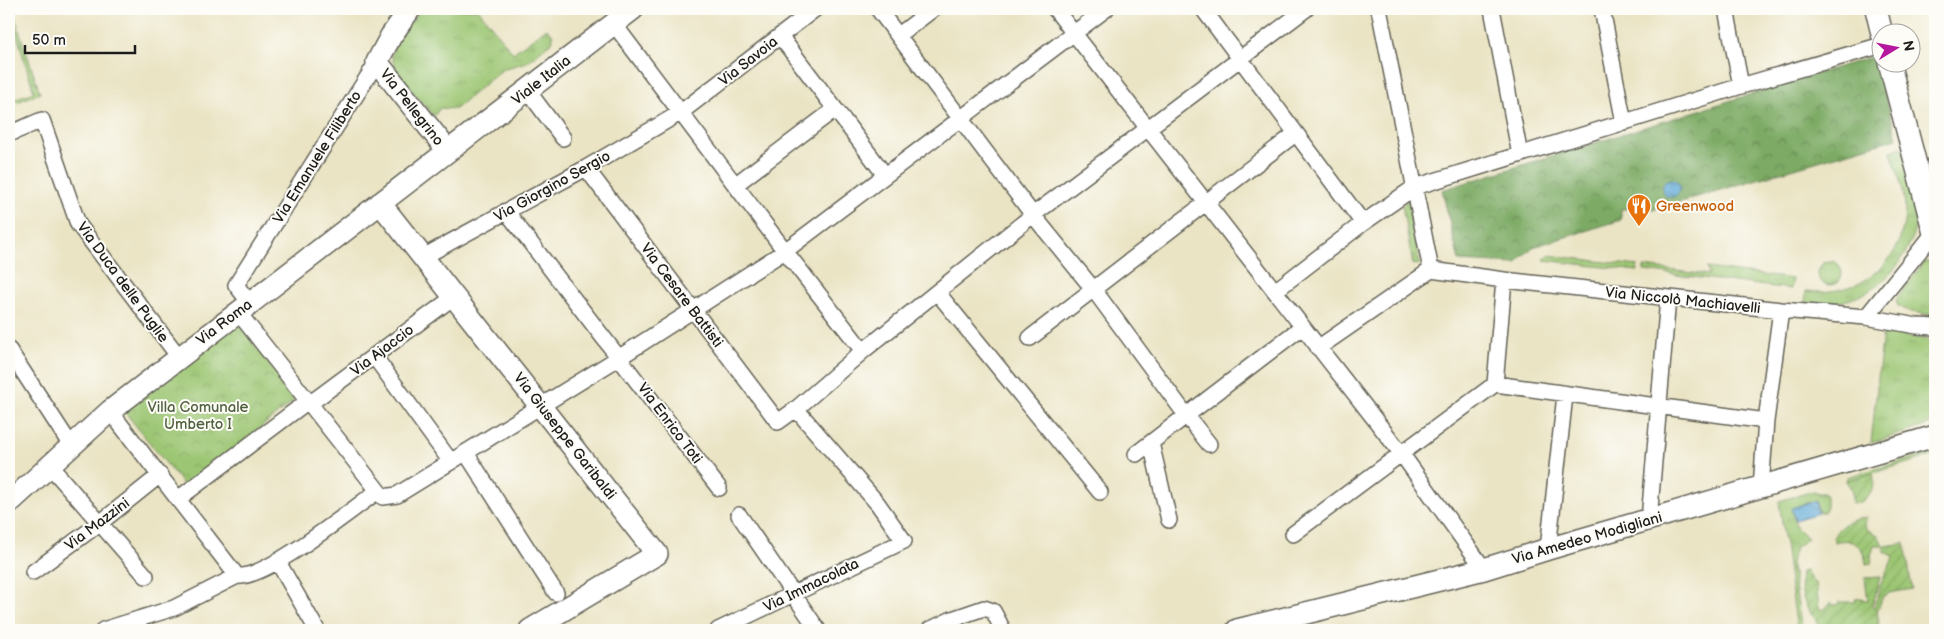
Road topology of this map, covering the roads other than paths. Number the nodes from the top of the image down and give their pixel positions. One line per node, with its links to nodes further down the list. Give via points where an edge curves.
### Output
1 (410, 9): 22 (street, Via Emanuele Filiberto)
2 (634, 9): 16 (street, Viale Italia)
3 (815, 9): 19 (street, Via Savoia)
4 (878, 9): 18 (street)
5 (933, 9): 18 (street)
6 (1055, 9): 17 (street)
7 (1106, 9): 17 (street)
8 (1203, 9): 21 (street)
9 (1306, 9): 21 (street)
10 (1379, 9): 39 (street)
11 (1492, 9): 35 (street)
12 (1602, 9): 29 (street)
13 (1726, 9): 24 (street)
14 (1876, 9): 15 (street)
15 (1879, 22)
16 (614, 24): 25 (street, Viale Italia); 27 (street)
17 (1073, 34): 28 (street); 30 (street)
18 (899, 35): 28 (street)
19 (780, 36): 26 (street); 27 (street, Via Savoia)
20 (1872, 48): 24 (street)
21 (1240, 58): 30 (street); 32 (street)
22 (377, 62): 34 (street, Via Pellegrino); 55 (street, Via Emanuele Filiberto, via 236,285)
23 (1892, 72): 45 (street)
24 (1741, 86): 29 (street)
25 (528, 91): 33 (street); 34 (street, Viale Italia)
26 (835, 109): 37 (street); 38 (street)
27 (680, 113): 36 (street, Via Giorgino Sergio); 38 (street)
28 (960, 119): 37 (street); 43 (street)
29 (1624, 123): 35 (street)
30 (1149, 129): 41 (street); 43 (street)
31 (9, 134): 66 (street, Via Duca delle Puglie, via 42,120 78,224)
32 (1295, 134): 41 (street); 44 (street)
33 (563, 138)
34 (448, 151): 40 (street, Via Roma)
35 (1520, 155): 39 (street)
36 (586, 168): 42 (street, Via Giorgino Sergio); 56 (street, Via Cesare Battisti)
37 (885, 175): 46 (street)
38 (735, 186): 46 (street)
39 (1415, 187): 44 (street); 48 (street)
40 (380, 202): 47 (street, Via Giuseppe Garibaldi); 55 (street, Via Roma)
41 (1206, 202): 50 (street); 51 (street)
42 (506, 211): 47 (street, Via Giorgino Sergio); 67 (street, Via Enrico Toti)
43 (1034, 215): 50 (street); 52 (street)
44 (1363, 223): 51 (street)
45 (1935, 235): 58 (street)
46 (785, 251): 56 (street); 64 (street)
47 (423, 257): 53 (street, Via Giuseppe Garibaldi)
48 (1431, 270): 49 (street, Via Niccolò Machiavelli); 62 (street)
49 (1504, 280): 54 (street, Via Niccolò Machiavelli); 69 (street)
50 (1094, 290): 61 (street); 76 (street)
51 (1275, 291): 59 (street)
52 (937, 292): 64 (street); 91 (street)
53 (454, 296): 65 (street, Via Ajaccio); 72 (street, Via Giuseppe Garibaldi)
54 (1668, 298): 57 (street, Via Niccolò Machiavelli); 73 (street)
55 (244, 308): 66 (street, Via Roma); 71 (street)
56 (694, 310): 67 (street); 74 (street, Via Cesare Battisti, via 778,422)
57 (1780, 310): 58 (street, Via Niccolò Machiavelli); 77 (street)
58 (1866, 317): 60 (street, Via Niccolò Machiavelli)
59 (1302, 327): 62 (street); 76 (street)
60 (1935, 327)
61 (1030, 338)
62 (1318, 348): 83 (street)
63 (9, 350): 68 (street)
64 (863, 351): 74 (street)
65 (374, 356): 71 (street, Via Ajaccio, via 316,399); 85 (street)
66 (179, 357): 75 (street, Via Roma)
67 (620, 357): 72 (street); 89 (street, Via Enrico Toti)
68 (15, 371): 81 (street)
69 (1496, 384): 70 (street); 83 (street)
70 (1565, 395): 73 (street); 99 (street)
71 (308, 401): 90 (street); 92 (street)
72 (542, 406): 82 (street); 109 (street, Via Giuseppe Garibaldi, via 657,554)
73 (1659, 408): 77 (street); 96 (street)
74 (796, 409): 106 (street, Via Immacolata, via 878,504 904,540)
75 (110, 411): 81 (street, Via Roma); 87 (street)
76 (1186, 415): 79 (street); 80 (street)
77 (1766, 421): 88 (street)
78 (1935, 436): 88 (street, Via Amedeo Modigliani)
79 (1150, 442): 84 (street); 95 (street)
80 (1209, 444)
81 (72, 447): 86 (street, Via Roma)
82 (466, 453): 85 (street); 105 (street)
83 (1401, 453): 98 (street); 101 (street)
84 (1136, 454)
85 (451, 462): 90 (street, via 397,496 383,497)
86 (50, 466): 93 (street, Via Roma); 97 (street)
87 (160, 475): 92 (street); 97 (street, Via Mazzini)
88 (1761, 487): 96 (street, Via Amedeo Modigliani)
89 (719, 488)
90 (378, 491): 100 (street)
91 (1100, 492)
92 (178, 499): 104 (street)
93 (9, 503)
94 (739, 515): 106 (street)
95 (1169, 520)
96 (1649, 520): 99 (street, Via Amedeo Modigliani)
97 (100, 523): 102 (street, Via Mazzini); 103 (street)
98 (1293, 534)
99 (1548, 549): 101 (street, Via Amedeo Modigliani)
100 (278, 562): 104 (street, via 244,577); 108 (street)
101 (1484, 569): 114 (street, Via Amedeo Modigliani)
102 (33, 572)
103 (146, 576)
104 (237, 576): 107 (street, via 174,608)
105 (556, 593)
106 (793, 594): 110 (street, Via Immacolata); 111 (street)
107 (103, 630)
108 (316, 630)
109 (530, 630)
110 (718, 630)
111 (818, 630)
112 (929, 630): 113 (street, via 984,608 993,611)
113 (1003, 630)
114 (1236, 630)

